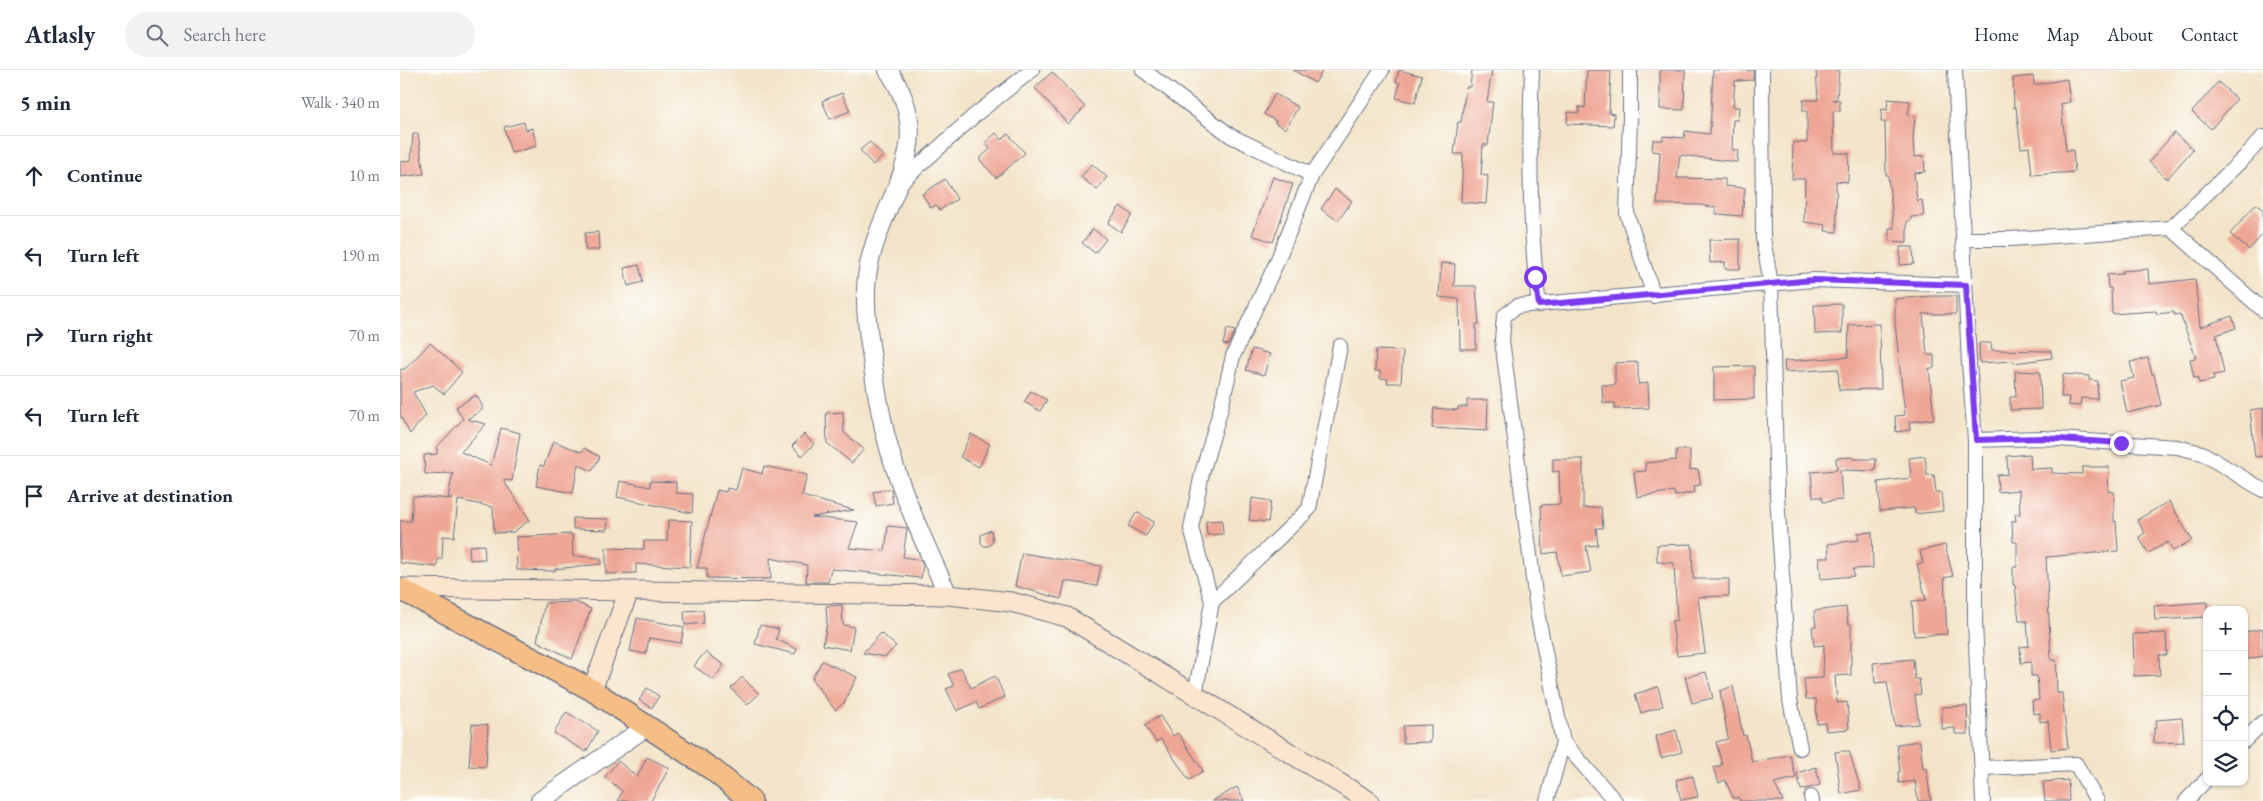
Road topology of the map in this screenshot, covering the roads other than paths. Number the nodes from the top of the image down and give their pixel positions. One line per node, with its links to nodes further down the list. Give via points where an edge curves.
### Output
1 (888, 70): 11 (street, via 907,108 911,131 909,153)
2 (1032, 70): 11 (street, via 975,115)
3 (1143, 70): 10 (street, via 1231,136)
4 (1382, 70): 10 (street)
5 (1532, 70): 17 (street, via 1530,178)
6 (1630, 70): 16 (street, via 1627,214)
7 (1762, 70): 14 (street, via 1763,238)
8 (1955, 70): 13 (street)
9 (2263, 137): 12 (street)
10 (1312, 175): 25 (street, via 1276,264 1233,356 1202,473 1191,528)
11 (898, 186): 24 (street, via 873,245 867,278 866,315 886,434 908,504)
12 (2171, 228): 13 (street); 18 (street)
13 (1964, 240): 15 (street)
14 (1771, 284): 15 (street, via 1813,280); 16 (street); 32 (street, via 1776,495 1790,700)
15 (1966, 285): 20 (street)
16 (1654, 296): 17 (street)
17 (1539, 305): 31 (street, via 1517,306 1504,316 1502,340 1538,617)
18 (2263, 310)
19 (1340, 346): 25 (street, via 1309,509)
20 (1976, 440): 21 (street, via 2043,438 2177,447 2202,454); 33 (street, via 1974,620)
21 (2263, 490)
22 (400, 588): 23 (main road); 26 (main road)
23 (630, 591): 24 (main road); 26 (main road)
24 (948, 595): 27 (main road, via 1011,602 1067,617)
25 (1212, 602): 27 (street)
26 (592, 690): 29 (main road)
27 (1195, 695): 37 (main road)
28 (2263, 722): 30 (street)
29 (646, 728): 35 (street); 36 (main road, via 713,770)
30 (2248, 737)
31 (1563, 742): 38 (street); 39 (street)
32 (1800, 748)
33 (1982, 768): 40 (street); 41 (street, via 2076,764)
34 (2203, 783): 42 (street)
35 (540, 801)
36 (752, 801)
37 (1369, 801)
38 (1547, 801)
39 (1615, 801)
40 (1983, 801)
41 (2097, 801)
42 (2186, 801)

